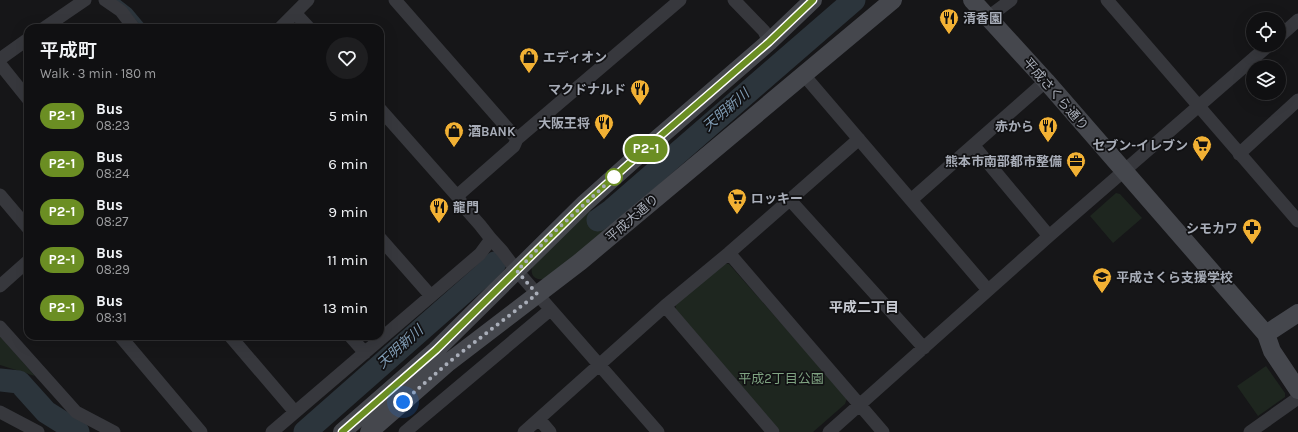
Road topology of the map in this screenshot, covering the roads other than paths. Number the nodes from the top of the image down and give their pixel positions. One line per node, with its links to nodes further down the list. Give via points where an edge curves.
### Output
1 (84, 0): 15 (street)
2 (105, 0): 16 (street, via 121,11)
3 (308, 0): 12 (street)
4 (395, 0): 31 (street)
5 (680, 0): 31 (street)
6 (734, 0): 20 (street, via 764,32)
7 (813, 0): 20 (street)
8 (893, 0): 25 (street, 平成大通り)
9 (972, 0): 13 (street, 平成さくら通り)
10 (1011, 0): 13 (street)
11 (1107, 0): 29 (street)
12 (295, 13): 17 (street); 18 (street)
13 (987, 18): 26 (street, 平成さくら通り)
14 (1298, 20): 19 (street)
15 (50, 24)
16 (131, 24)
17 (284, 24)
18 (305, 24)
19 (1286, 31)
20 (769, 42): 47 (street, via 584,204)
21 (24, 43): 23 (street)
22 (1262, 52): 29 (street)
23 (0, 59)
24 (0, 64): 27 (street)
25 (803, 74): 32 (street); 50 (street, 平成大通り, via 581,261)
26 (1046, 81): 33 (street); 35 (street, 平成さくら通り)
27 (24, 94)
28 (1298, 100): 34 (street)
29 (1199, 106): 34 (street); 35 (street)
30 (384, 114): 37 (street)
31 (517, 139): 37 (street, via 514,146)
32 (859, 139): 38 (street); 39 (street)
33 (974, 146): 39 (street); 42 (street)
34 (1240, 154): 40 (street)
35 (1124, 172): 42 (street); 56 (street, 平成さくら通り)
36 (0, 195): 41 (street)
37 (457, 196): 43 (street)
38 (790, 200): 45 (street); 62 (street)
39 (911, 200): 49 (street)
40 (1298, 221)
41 (24, 223)
42 (1049, 236): 49 (street)
43 (491, 239): 47 (street); 51 (street, via 480,254)
44 (384, 243): 51 (street)
45 (729, 253): 52 (street); 67 (street)
46 (24, 265): 48 (street)
47 (517, 271): 50 (street); 75 (street, via 436,350)
48 (0, 286)
49 (988, 290): 62 (street)
50 (537, 294): 53 (street); 76 (street, 平成大通り, via 449,362)
51 (431, 296): 57 (street)
52 (665, 306): 64 (street); 81 (street)
53 (550, 310): 64 (street); 77 (street)
54 (1298, 313): 56 (street)
55 (0, 327): 72 (street, via 76,412)
56 (1266, 334): 65 (street, 平成さくら通り, via 1272,351)
57 (384, 337)
58 (123, 340): 73 (street)
59 (233, 340): 69 (street)
60 (354, 340): 63 (street)
61 (380, 340): 63 (street)
62 (924, 348): 67 (street)
63 (365, 353): 69 (street)
64 (599, 366): 70 (street); 80 (street)
65 (1298, 390)
66 (1298, 398): 84 (street)
67 (860, 404): 82 (street); 83 (street)
68 (0, 412): 71 (street)
69 (295, 412): 74 (street)
70 (539, 419): 78 (street); 79 (street)
71 (38, 432)
72 (114, 432)
73 (201, 432)
74 (272, 432)
75 (342, 432)
76 (369, 432)
77 (405, 432)
78 (524, 432)
79 (550, 432)
80 (658, 432)
81 (773, 432)
82 (829, 432)
83 (883, 432)
84 (1250, 432)

